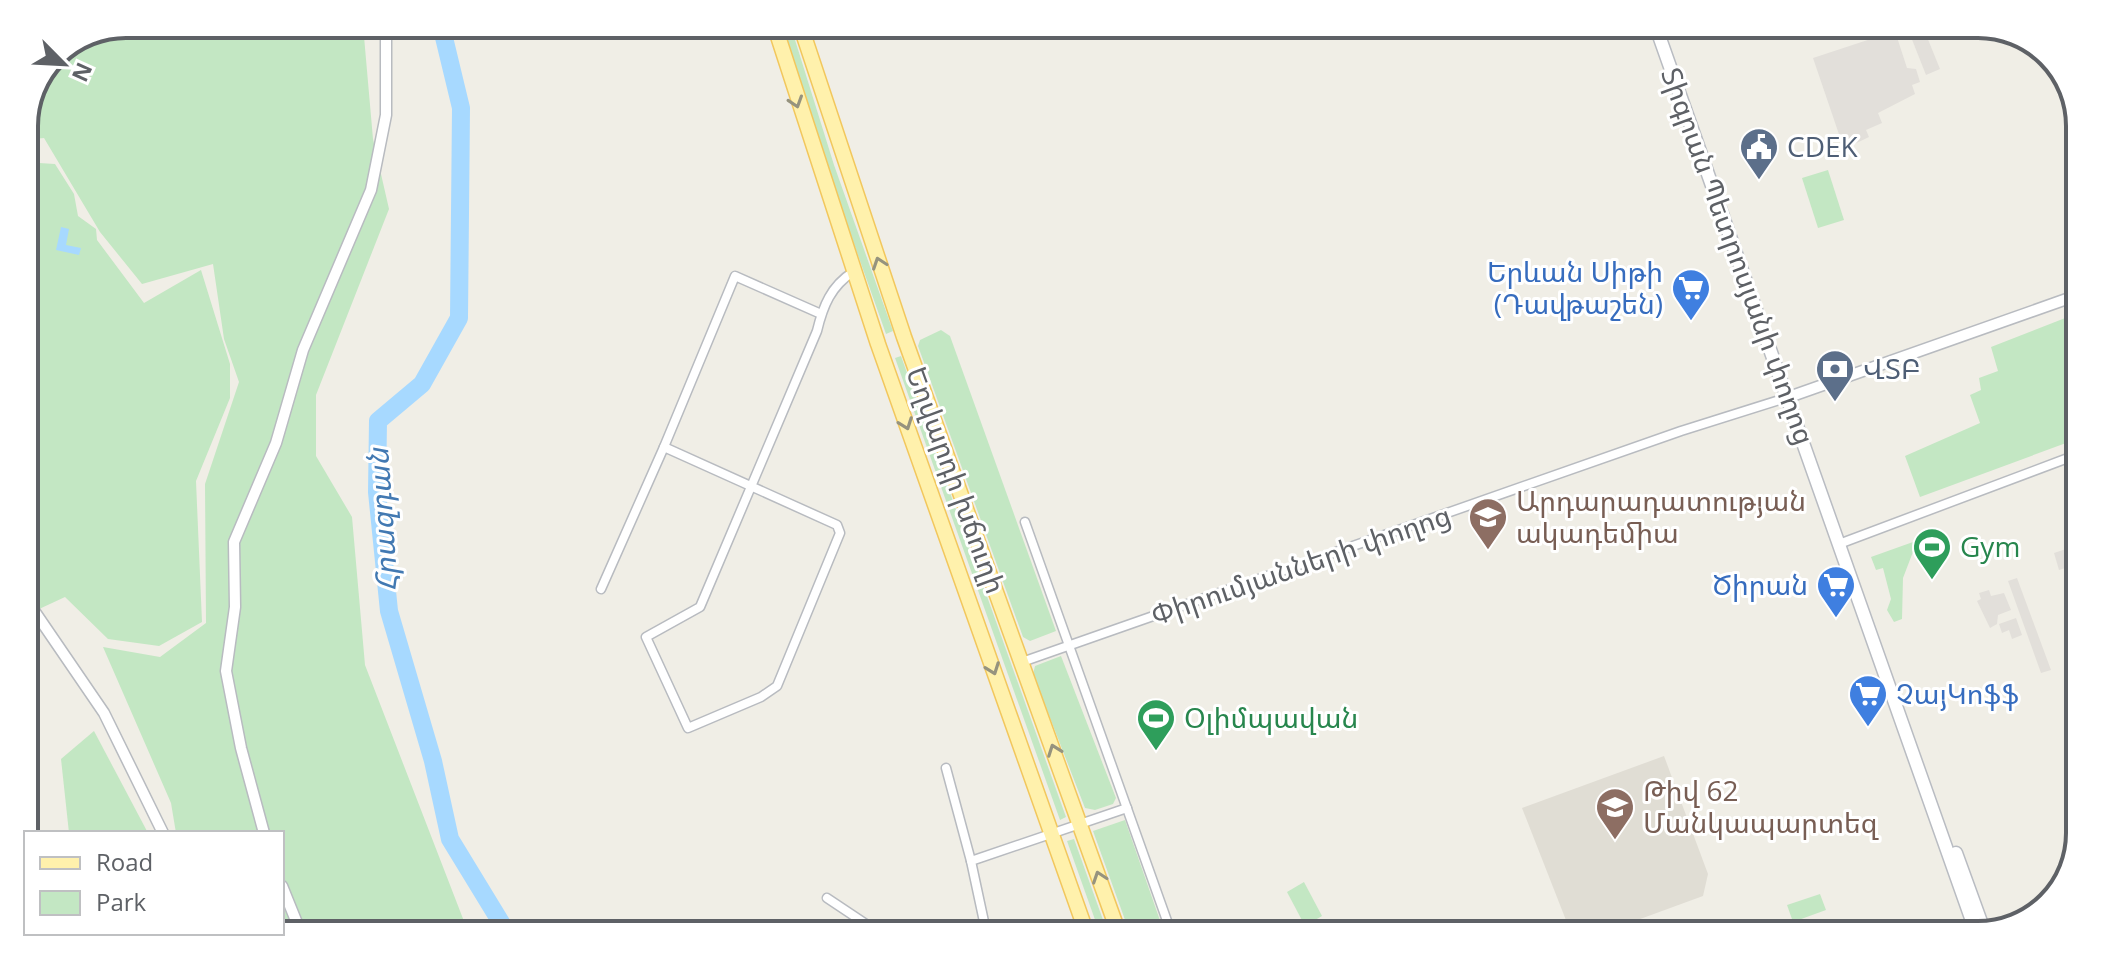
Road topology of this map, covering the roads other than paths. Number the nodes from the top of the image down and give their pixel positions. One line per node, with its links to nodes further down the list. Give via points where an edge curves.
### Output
1 (386, 38): 24 (street, via 386,115 371,190 303,350 276,443 234,542 235,607 226,671)
2 (779, 38): 5 (main road, Եղվարդի խճուղի, one-way to 5)
3 (805, 38): 8 (main road, Եղվարդի խճուղի, one-way to 3)
4 (1663, 38): 10 (main road, Տիգրան Պետրոսյանի փողոց)
5 (853, 272): 7 (street, via 835,285); 9 (main road, Եղվարդի խճուղի)
6 (2066, 299): 10 (street, Փիրումյանների փողոց)
7 (821, 314): 11 (street, via 735,276); 13 (street)
8 (904, 337): 9 (main road); 19 (main road, Եղվարդի խճուղի)
9 (878, 344): 25 (main road, Եղվարդի խճուղի, one-way to 25)
10 (1792, 396): 15 (main road, Տիգրան Պետրոսյանի փողոց); 18 (street, Փիրումյանների փողոց)
11 (664, 447): 13 (street); 16 (street)
12 (2066, 459): 15 (street)
13 (751, 486): 13 (street, via 837,525 840,533 777,686 688,728 646,637 700,607)
14 (1025, 522): 18 (street)
15 (1842, 543): 35 (main road, Տիգրան Պետրոսյանի փողոց); 36 (main road, Տիգրան Պետրոսյանի փողոց)
16 (601, 589)
17 (38, 616): 23 (street, via 104,713)
18 (1069, 645): 19 (street, Փիրումյանների փողոց); 21 (street)
19 (1022, 662): 22 (main road, Եղվարդի խճուղի, one-way to 19)
20 (946, 768): 26 (street)
21 (1127, 808): 22 (street); 34 (street)
22 (1080, 823): 25 (street); 33 (main road, Եղվարդի խճուղի, one-way to 22)
23 (162, 831)
24 (263, 831)
25 (1051, 833): 26 (street); 32 (main road, Եղվարդի խճուղի)
26 (971, 861): 31 (street)
27 (284, 891): 29 (street)
28 (827, 898): 30 (street)
29 (296, 921)
30 (862, 921)
31 (984, 921)
32 (1082, 921)
33 (1114, 921)
34 (1167, 921)
35 (1972, 921)
36 (1981, 921)

